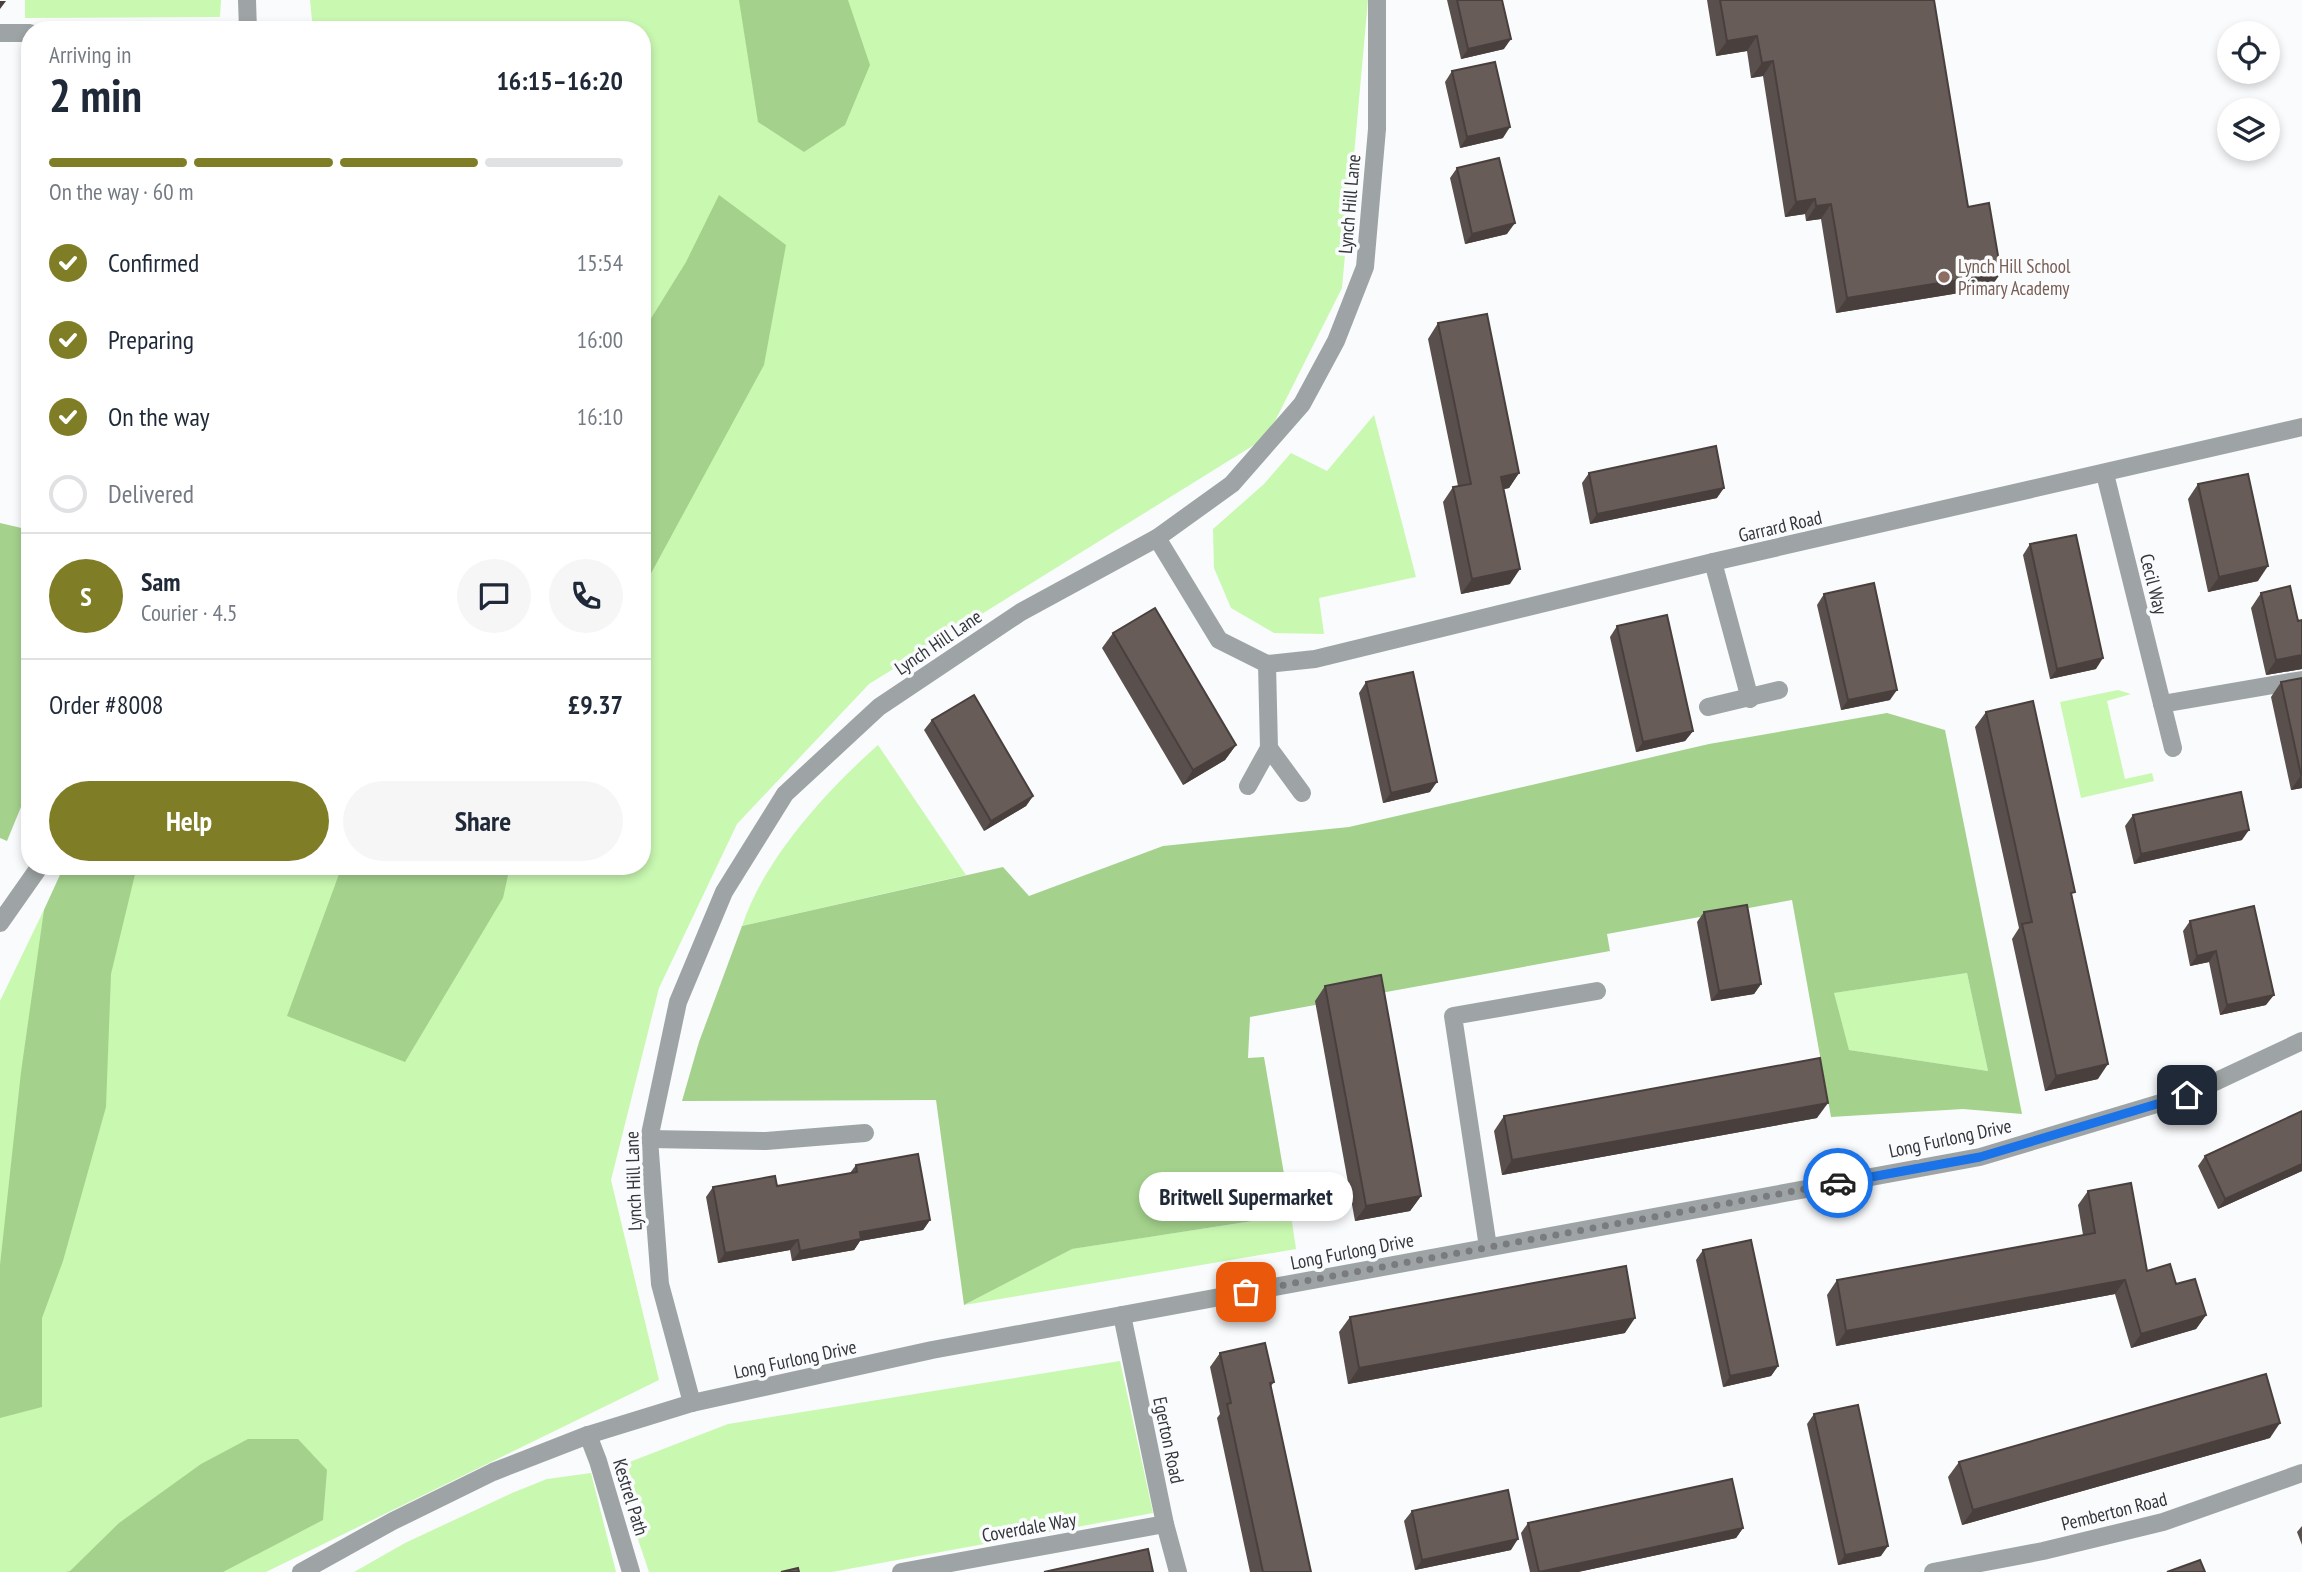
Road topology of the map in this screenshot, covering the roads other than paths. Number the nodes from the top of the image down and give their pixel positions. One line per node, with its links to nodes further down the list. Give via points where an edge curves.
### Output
1 (247, 0): 3 (street)
2 (1377, 0): 8 (street, Lynch Hill Lane, via 1377,129 1365,267 1336,341 1302,404 1232,484)
3 (247, 21)
4 (0, 33): 5 (street)
5 (21, 33)
6 (2302, 428): 7 (street, Garrard Road)
7 (2105, 474): 9 (street, Garrard Road); 14 (street, Cecil Way)
8 (1157, 538): 10 (street, via 1220,640); 25 (street, Lynch Hill Lane, via 1021,612 879,707 785,794 724,892 678,1002)
9 (1713, 562): 10 (street, Garrard Road, via 1315,659); 13 (street)
10 (1267, 664): 16 (street)
11 (2302, 680): 14 (street)
12 (1779, 690): 13 (street)
13 (1750, 699): 15 (street)
14 (2162, 704): 17 (street, Cecil Way)
15 (1707, 707)
16 (1269, 748): 18 (street); 19 (street)
17 (2173, 748)
18 (1248, 786)
19 (1302, 793)
20 (34, 875): 21 (street)
21 (0, 923)
22 (1597, 990): 26 (street, via 1453,1016)
23 (2302, 1041): 26 (street, Long Furlong Drive, via 2187,1095 1980,1157)
24 (865, 1133): 25 (street, via 766,1141)
25 (649, 1139): 28 (street, Lynch Hill Lane, via 660,1284)
26 (1488, 1247): 27 (street, Long Furlong Drive)
27 (1122, 1315): 28 (street, Long Furlong Drive, via 932,1350); 31 (street, Egerton Road)
28 (692, 1403): 29 (street, Long Furlong Drive)
29 (588, 1435): 32 (street, Long Furlong Drive, via 493,1472); 33 (street, Kestrel Path)
30 (2302, 1473): 36 (street, Pemberton Road, via 2163,1522)
31 (1165, 1524): 34 (street, Coverdale Way); 35 (street, Egerton Road)
32 (302, 1572)
33 (631, 1572)
34 (901, 1572)
35 (1178, 1572)
36 (1933, 1572)

